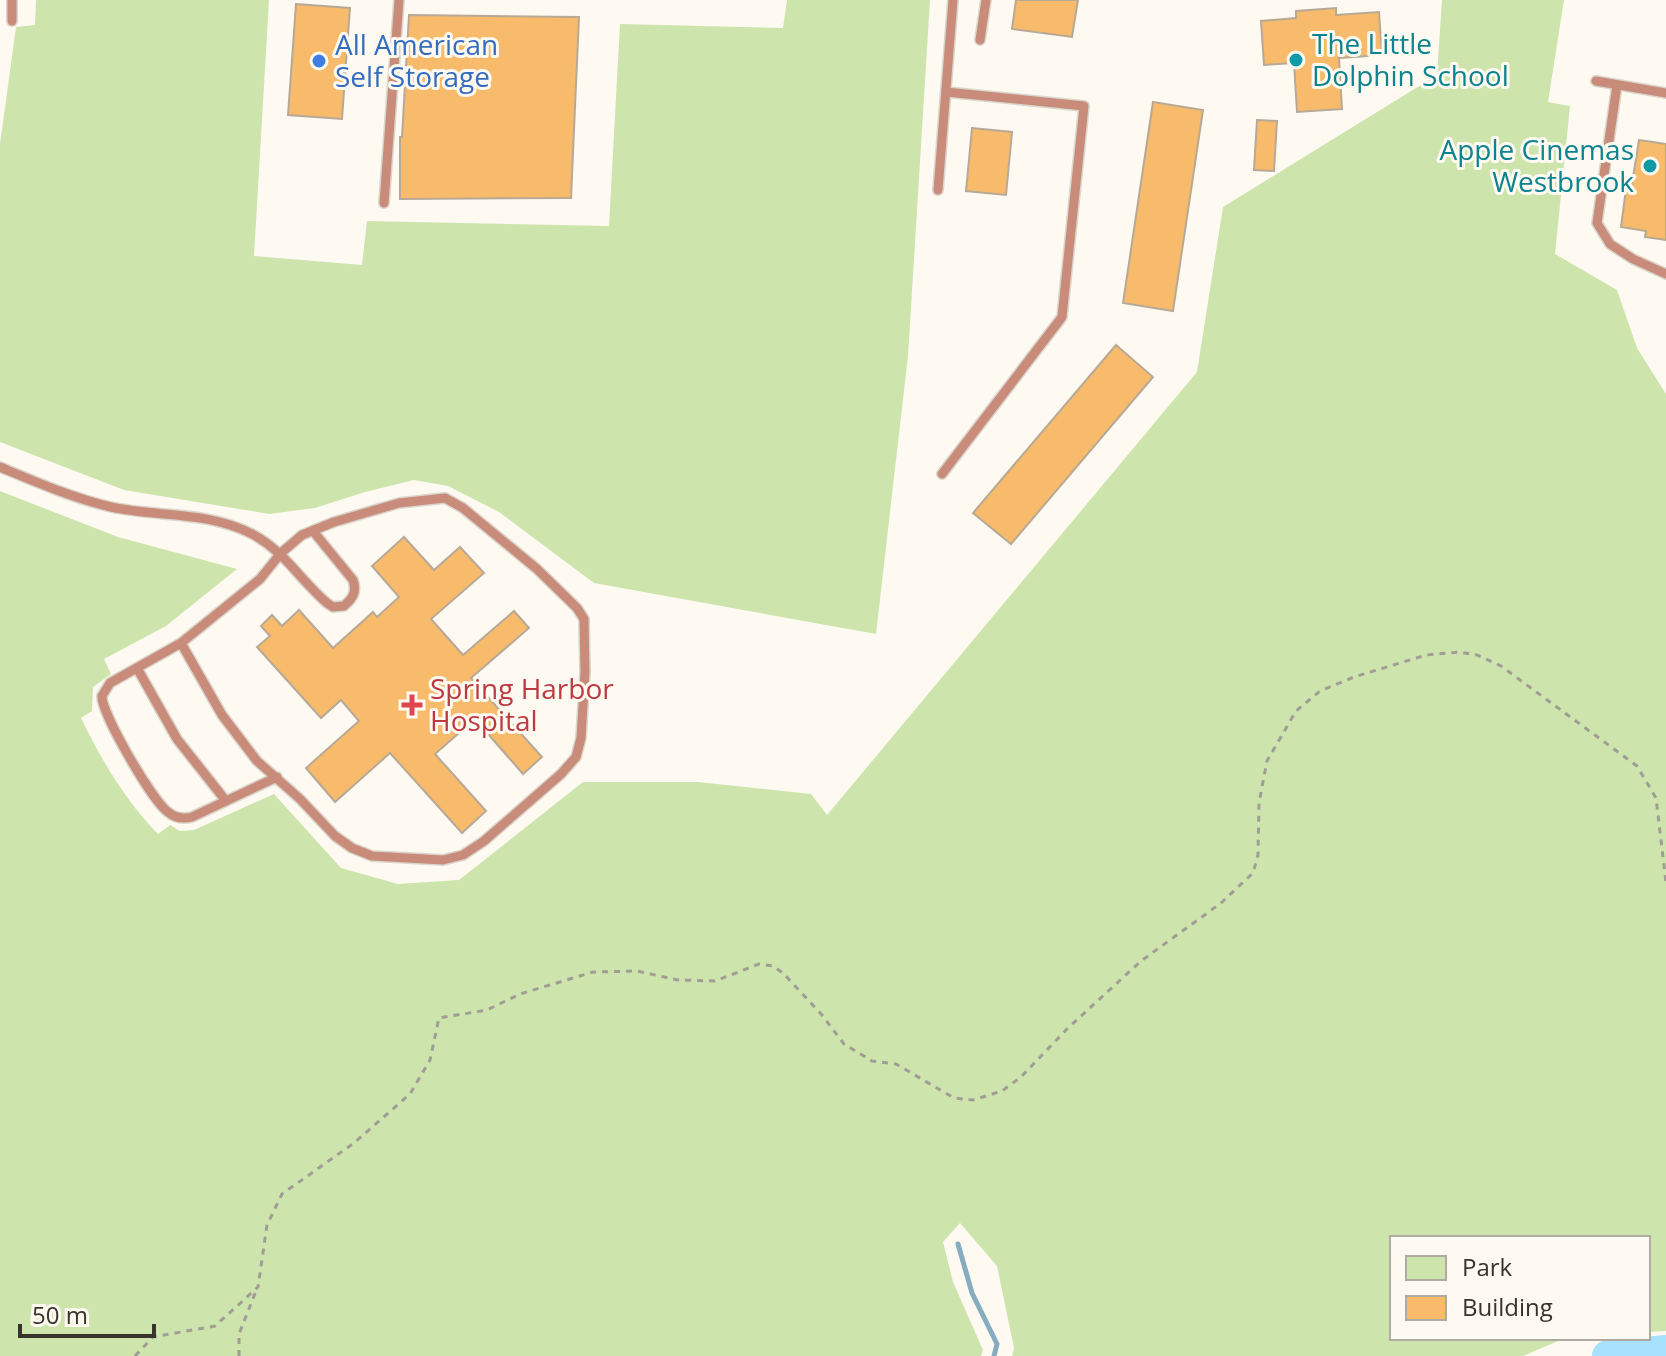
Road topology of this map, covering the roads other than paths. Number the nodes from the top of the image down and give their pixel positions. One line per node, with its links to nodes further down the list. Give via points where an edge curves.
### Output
1 (12, 0): 5 (lane)
2 (399, 0): 12 (lane)
3 (953, 0): 9 (lane)
4 (986, 0): 6 (lane)
5 (12, 21)
6 (980, 40)
7 (1596, 81): 8 (lane)
8 (1617, 85): 10 (lane); 13 (lane, via 1597,223 1610,244)
9 (946, 92): 11 (lane); 15 (lane, via 1084,106 1062,317)
10 (1666, 93)
11 (938, 190)
12 (384, 203)
13 (1666, 274)
14 (0, 467): 17 (lane, via 112,507 210,518 250,533)
15 (942, 474)
16 (313, 531): 17 (lane); 17 (lane, via 353,580 354,595 344,606 333,607 319,596); 20 (lane, via 425,499 445,498 463,508 537,569 584,619 581,738 576,757 561,774 484,841 443,860 372,856 352,848)
17 (281, 553): 18 (lane, via 260,579)
18 (181, 643): 19 (lane); 20 (lane, via 222,715 257,761)
19 (137, 668): 21 (lane, via 177,739); 21 (lane, via 110,683 101,704 162,805 168,813 186,818)
20 (277, 777): 21 (lane)
21 (226, 801)

